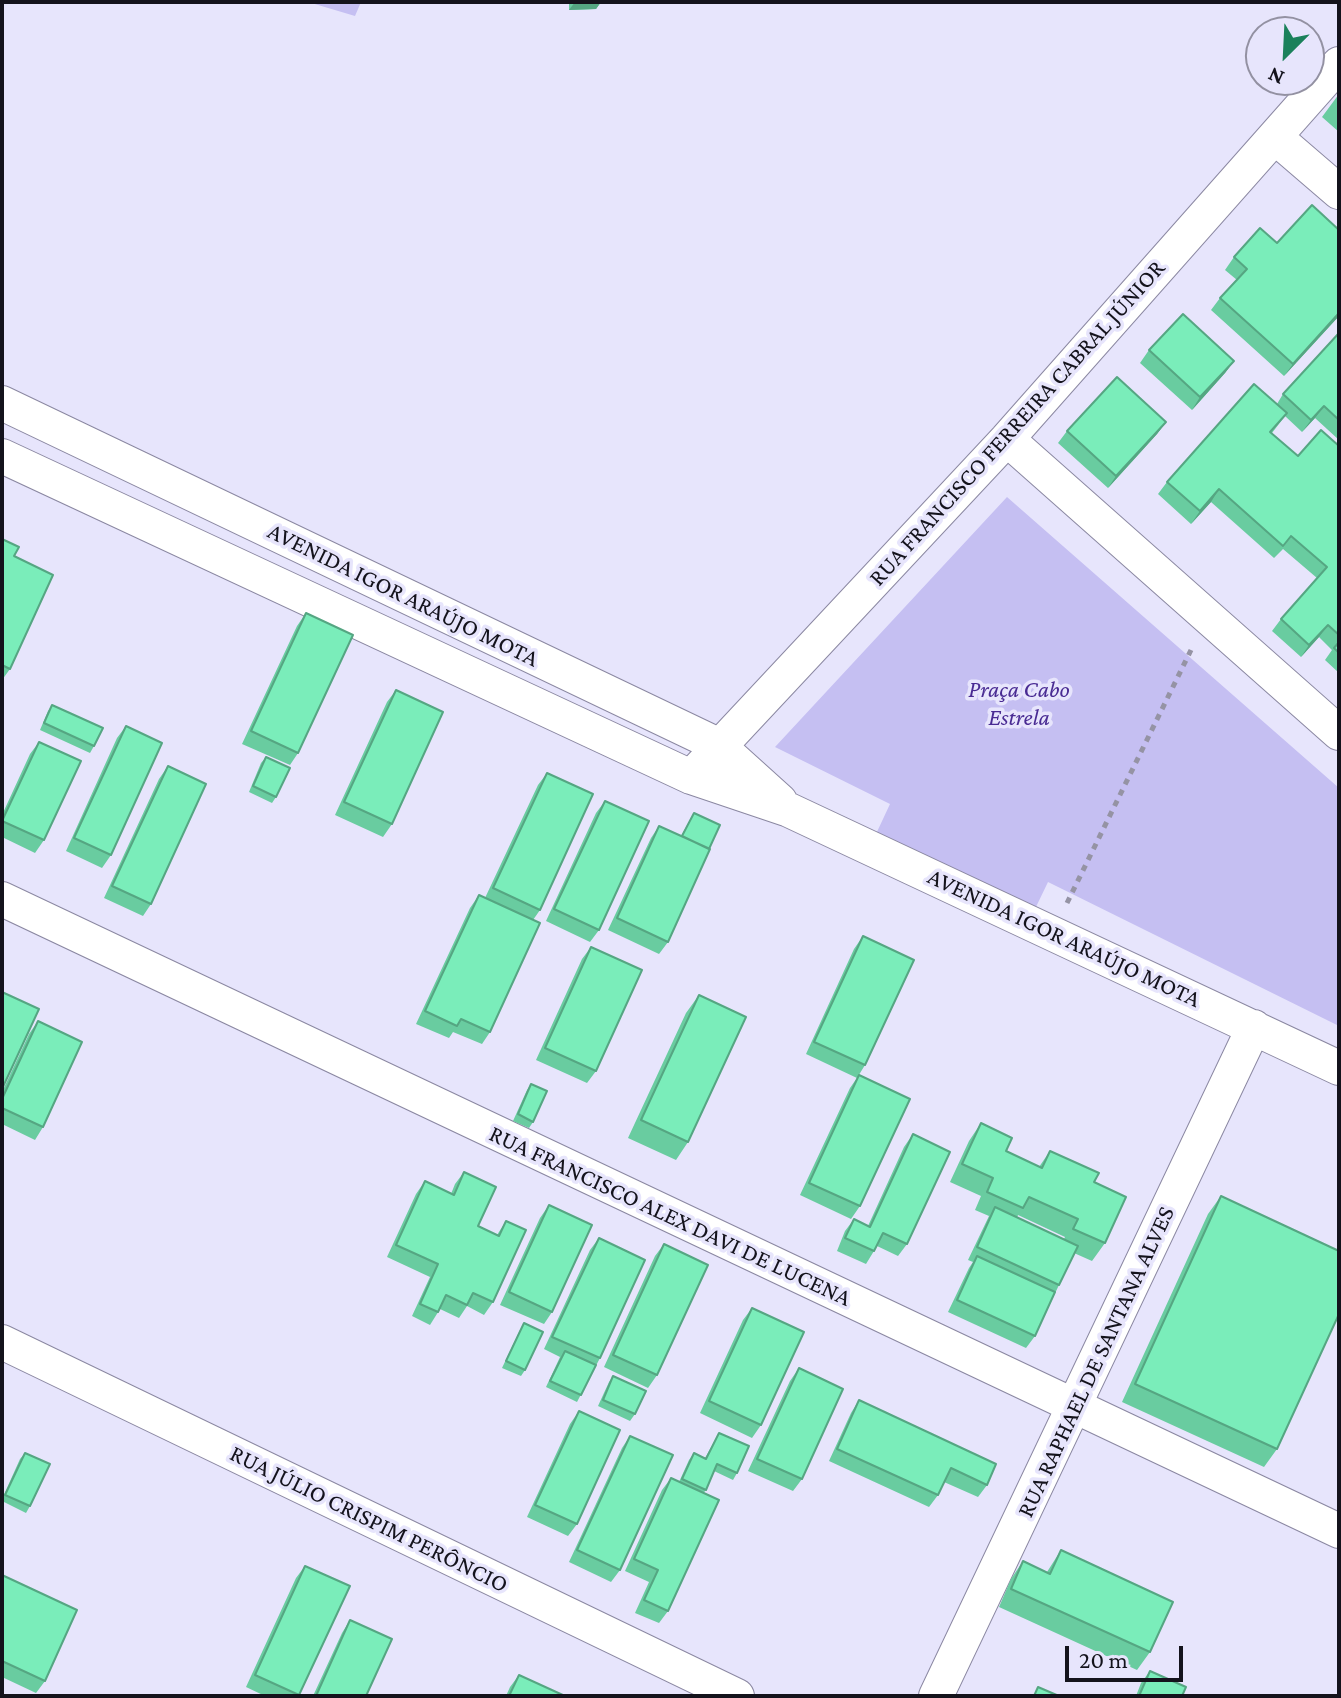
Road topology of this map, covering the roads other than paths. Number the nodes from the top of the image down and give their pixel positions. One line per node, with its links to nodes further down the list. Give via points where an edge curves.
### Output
1 (1339, 64): 2 (street, RUA FRANCISCO FERREIRA CABRAL JÚNIOR)
2 (1275, 137): 3 (street); 5 (street, RUA FRANCISCO FERREIRA CABRAL JÚNIOR)
3 (1339, 192)
4 (2, 403): 8 (street, AVENIDA IGOR ARAÚJO MOTA)
5 (1007, 439): 7 (street); 8 (street, RUA FRANCISCO FERREIRA CABRAL JÚNIOR)
6 (2, 456): 9 (street, AVENIDA IGOR ARAÚJO MOTA)
7 (1339, 733)
8 (718, 745): 9 (street, RUA FRANCISCO FERREIRA CABRAL JÚNIOR); 10 (street, AVENIDA IGOR ARAÚJO MOTA)
9 (691, 777): 10 (street, AVENIDA IGOR ARAÚJO MOTA)
10 (789, 810): 12 (street, AVENIDA IGOR ARAÚJO MOTA)
11 (2, 899): 15 (street, RUA FRANCISCO ALEX DAVI DE LUCENA)
12 (1254, 1027): 13 (street, AVENIDA IGOR ARAÚJO MOTA); 15 (street, RUA RAPHAEL DE SANTANA ALVES)
13 (1339, 1068)
14 (2, 1342): 17 (street, RUA JÚLIO CRISPIM PERÔNCIO)
15 (1074, 1407): 16 (street, RUA FRANCISCO ALEX DAVI DE LUCENA); 18 (street, RUA RAPHAEL DE SANTANA ALVES)
16 (1339, 1531)
17 (737, 1696)
18 (936, 1696)

